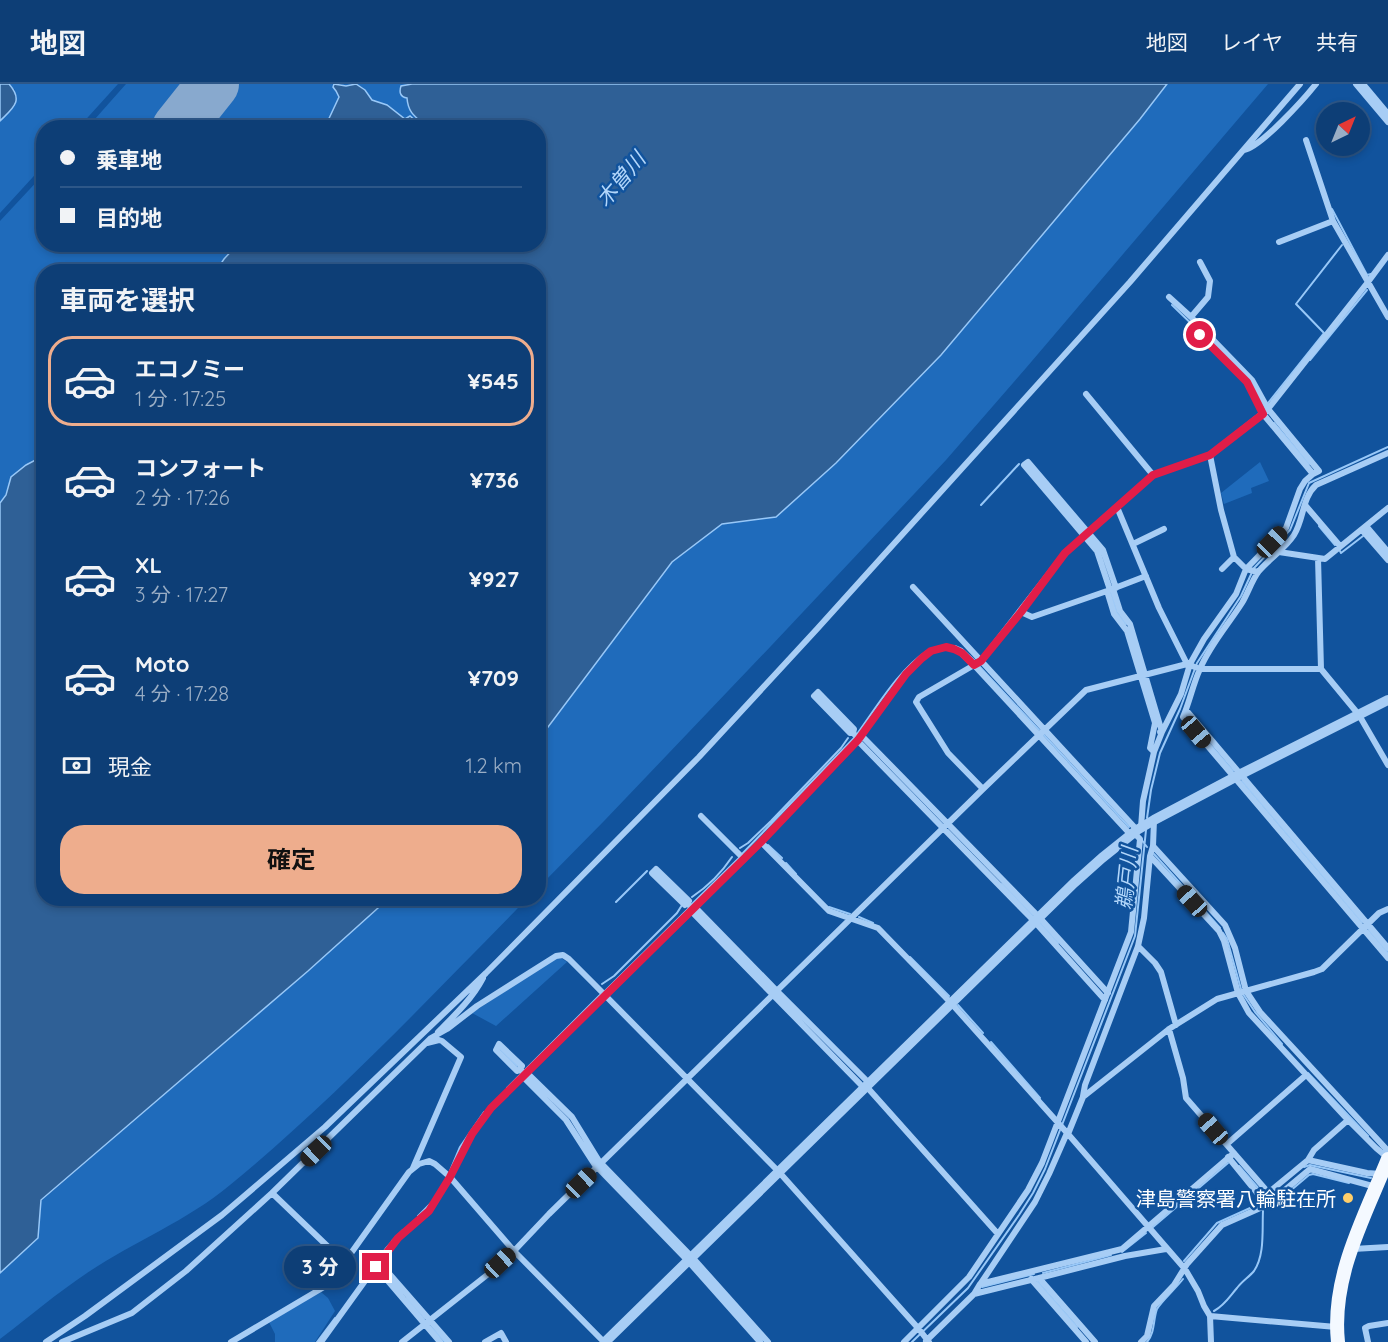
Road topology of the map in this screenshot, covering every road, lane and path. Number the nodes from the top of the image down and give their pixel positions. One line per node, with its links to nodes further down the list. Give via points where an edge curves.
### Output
1 (1300, 84): 8 (street)
2 (1316, 84): 8 (street, via 1283,120)
3 (1356, 84): 6 (street)
4 (1363, 84): 5 (street)
5 (1388, 114)
6 (1388, 122)
7 (1306, 140): 9 (street)
8 (1244, 150): 75 (street, via 1130,282 746,706)
9 (1334, 221): 10 (street); 13 (street)
10 (1279, 242)
11 (1388, 255): 13 (street)
12 (1200, 262): 15 (street, via 1210,281 1208,297)
13 (1368, 282): 16 (street); 19 (street)
14 (1169, 297): 15 (street)
15 (1191, 317): 19 (street, via 1252,380)
16 (1388, 317)
17 (1200, 335): 19 (street, via 1247,382)
18 (1086, 394): 22 (street)
19 (1265, 411): 21 (street); 37 (street, via 1313,474 1300,489 1286,528)
20 (1388, 453): 23 (street, via 1316,485)
21 (1210, 455): 22 (street); 33 (street)
22 (1153, 475): 24 (street)
23 (1305, 505): 30 (street); 31 (street, via 1294,534)
24 (1118, 507): 28 (street); 29 (street)
25 (1388, 508): 26 (street)
26 (1364, 528): 30 (street); 32 (street); 35 (street)
27 (1164, 529): 29 (street)
28 (1087, 535): 28 (street, via 1024,465 1028,462); 40 (street, via 1103,550); 41 (street, via 1065,553)
29 (1133, 544): 38 (street)
30 (1340, 546): 34 (street, via 1325,559)
31 (1279, 552): 34 (street); 37 (street)
32 (1388, 552)
33 (1234, 557): 36 (street); 37 (street)
34 (1318, 558): 45 (street)
35 (1388, 560)
36 (1222, 569)
37 (1252, 570): 44 (street, via 1204,639); 44 (street, via 1247,594 1206,657)
38 (1146, 576): 40 (street); 44 (street, via 1159,608)
39 (913, 587): 42 (street)
40 (1111, 590): 41 (street, via 1032,617); 46 (street, via 1130,624)
41 (1021, 612): 42 (street)
42 (981, 661): 43 (street); 49 (street)
43 (974, 665): 53 (street); 54 (street, via 954,649 931,651 906,674); 58 (street, via 916,702 948,753)
44 (1193, 666): 45 (street); 46 (street); 51 (street); 57 (street, via 1186,710)
45 (1321, 669): 48 (street)
46 (1143, 675): 49 (street, via 1086,690); 50 (street); 51 (street)
47 (1388, 700): 48 (street)
48 (1359, 715): 56 (street); 57 (street)
49 (1044, 729): 53 (street); 61 (street)
50 (1154, 730): 51 (street); 55 (street, via 1150,748)
51 (1162, 732): 55 (street)
52 (853, 733): 52 (street, via 854,729 818,692 814,696); 54 (street)
53 (1038, 734): 58 (street); 61 (street)
54 (859, 738): 60 (street); 62 (street)
55 (1154, 752): 61 (street)
56 (1388, 765)
57 (1238, 776): 61 (street); 71 (street)
58 (982, 789): 60 (street)
59 (701, 816): 65 (street)
60 (945, 826): 69 (street); 70 (street)
61 (1141, 828): 63 (street); 70 (street, via 1094,865); 80 (street, via 1131,932)
62 (761, 842): 65 (street); 69 (street, via 829,911)
63 (1153, 846): 64 (street); 76 (street, via 1225,925)
64 (1150, 856): 72 (street); 78 (street, via 1219,932)
65 (744, 859): 67 (street)
66 (687, 903): 66 (street, via 656,869 652,873 685,904); 67 (street)
67 (693, 909): 77 (street); 79 (street)
68 (1388, 909): 71 (street)
69 (851, 919): 77 (street); 81 (street, via 878,928)
70 (1037, 919): 80 (street); 81 (street)
71 (1365, 926): 73 (street); 74 (street); 76 (street, via 1322,969)
72 (1138, 946): 82 (street, via 1161,972); 90 (street)
73 (1388, 948)
74 (1388, 958)
75 (486, 973): 84 (street, via 462,1008); 129 (street, via 325,1127 222,1215)
76 (1246, 991): 78 (street); 95 (street, via 1260,1012)
77 (775, 993): 88 (street); 89 (street)
78 (1238, 993): 82 (street, via 1217,999); 87 (street, via 1249,1013)
79 (605, 996): 84 (street, via 569,959 556,956); 86 (street); 88 (street)
80 (1106, 997): 92 (street)
81 (951, 1003): 89 (street); 92 (street)
82 (1176, 1025): 83 (street)
83 (1169, 1029): 90 (street); 94 (street, via 1186,1098)
84 (429, 1041): 101 (street, via 442,1041 461,1057); 105 (street)
85 (520, 1069): 86 (street)
86 (525, 1075): 100 (street, via 566,1120); 103 (street, via 479,1123)
87 (1306, 1075): 91 (street); 94 (street)
88 (687, 1079): 100 (street); 102 (street)
89 (867, 1085): 102 (street); 110 (street)
90 (1083, 1097): 93 (street)
91 (1348, 1120): 97 (street); 98 (street)
92 (1058, 1124): 93 (street); 110 (street, via 1028,1191)
93 (1067, 1133): 109 (street); 121 (street, via 1035,1202)
94 (1227, 1144): 96 (street)
95 (1388, 1152)
96 (1231, 1155): 99 (street); 109 (street)
97 (1388, 1159): 104 (main road)
98 (1308, 1160): 104 (street, via 1367,1173); 106 (street)
99 (1237, 1162): 106 (street); 108 (street)
100 (599, 1165): 114 (street); 115 (street)
101 (412, 1168): 103 (street, via 429,1161); 116 (street)
102 (779, 1172): 115 (street); 127 (street)
103 (450, 1177): 114 (street); 117 (street, via 429,1211 398,1238)
104 (1379, 1181): 107 (street, via 1310,1169); 113 (main road)
105 (272, 1193): 116 (street); 130 (street, via 186,1271 132,1313)
106 (1268, 1193): 107 (street)
107 (1274, 1199): 108 (street)
108 (1268, 1205): 118 (street, via 1222,1225)
109 (1148, 1227): 112 (street); 121 (street, via 1122,1249)
110 (998, 1234): 127 (street, via 969,1277)
111 (1388, 1247): 113 (street)
112 (1166, 1249): 118 (street); 119 (street)
113 (1350, 1249): 126 (main road)
114 (513, 1251): 124 (street); 138 (street)
115 (690, 1259): 138 (street); 139 (street); 140 (street)
116 (345, 1263): 131 (street, via 329,1284)
117 (378, 1264): 124 (street); 132 (street)
118 (1185, 1269): 123 (street); 144 (street, via 1154,1306)
119 (1039, 1278): 120 (street); 143 (street)
120 (1031, 1279): 122 (street); 142 (street)
121 (980, 1284): 122 (street)
122 (974, 1294): 128 (street)
123 (1210, 1316): 126 (street); 145 (street)
124 (428, 1322): 133 (street); 134 (street); 135 (street)
125 (1388, 1323): 147 (street, via 1365,1328)
126 (1337, 1327): 146 (main road)
127 (919, 1329): 128 (street); 141 (street)
128 (926, 1340)
129 (46, 1342)
130 (62, 1342)
131 (231, 1342)
132 (321, 1342)
133 (402, 1342)
134 (440, 1342)
135 (449, 1342)
136 (485, 1342): 137 (street, via 501,1333)
137 (506, 1342)
138 (604, 1342)
139 (760, 1342)
140 (768, 1342)
141 (904, 1342)
142 (1086, 1342)
143 (1095, 1342)
144 (1142, 1342)
145 (1211, 1342)
146 (1338, 1342)
147 (1368, 1342)

